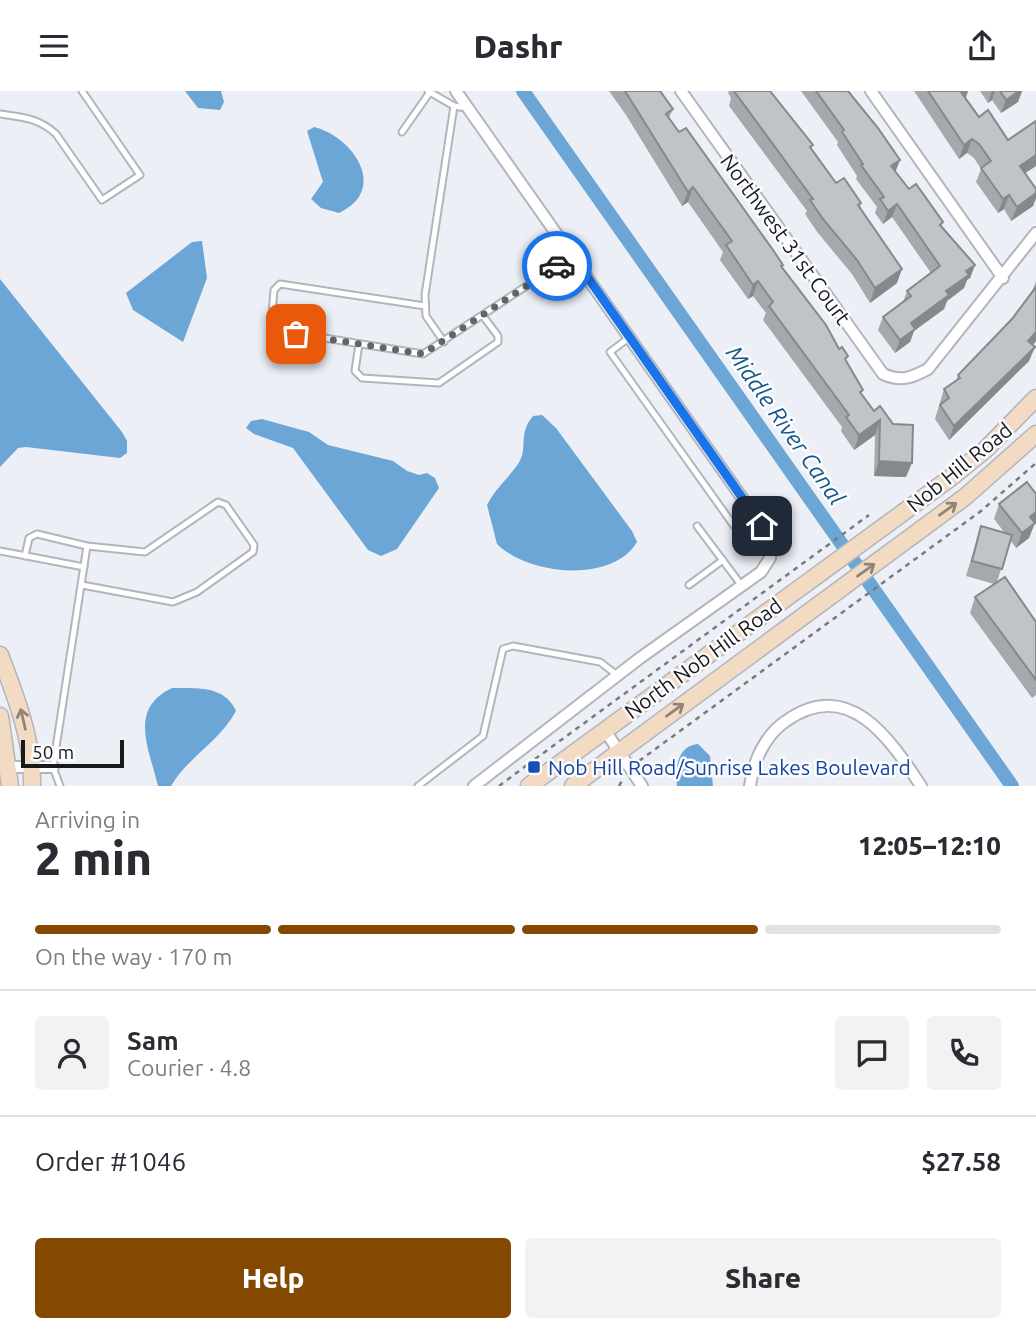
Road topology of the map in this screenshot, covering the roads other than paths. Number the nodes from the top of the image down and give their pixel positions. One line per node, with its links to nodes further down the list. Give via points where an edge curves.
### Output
1 (82, 91): 8 (lane, via 140,175 102,200 47,126 35,119)
2 (456, 91): 7 (street)
3 (871, 91): 12 (street)
4 (429, 92): 6 (lane); 9 (lane)
5 (683, 92): 12 (street, Northwest 31st Court, via 883,374 910,379 928,369)
6 (454, 106): 7 (lane); 13 (lane)
7 (468, 108): 11 (street)
8 (0, 114)
9 (402, 132)
10 (1036, 233): 12 (street)
11 (572, 255): 14 (lane); 15 (street)
12 (1003, 278)
13 (425, 306): 16 (lane, via 426,316); 17 (lane, via 281,284 274,290 271,325 275,330)
14 (483, 316): 16 (lane); 17 (lane, via 498,342 439,383 362,379 355,371)
15 (629, 337): 20 (street); 20 (lane, via 610,352 734,526)
16 (444, 342): 17 (lane, via 423,354)
17 (359, 344)
18 (1036, 398): 22 (main road, Nob Hill Road, via 985,450)
19 (1036, 434): 24 (main road, Nob Hill Road, one-way to 19, via 965,497)
20 (753, 513): 31 (street, via 771,539 771,558)
21 (697, 526): 27 (lane)
22 (878, 532): 35 (main road, North Nob Hill Road)
23 (87, 546): 26 (lane, via 37,534 29,538); 28 (lane); 29 (lane, via 145,552 218,502 226,505 254,545 253,551 197,592 173,602)
24 (894, 549): 36 (main road, North Nob Hill Road, one-way to 24)
25 (0, 551): 26 (lane)
26 (25, 556): 28 (lane)
27 (723, 560): 30 (lane); 31 (lane)
28 (84, 567): 29 (lane)
29 (82, 585): 39 (lane)
30 (689, 585)
31 (742, 586): 33 (street)
32 (0, 655): 38 (main road, one-way to 32, via 22,712)
33 (617, 675): 43 (lane, via 600,661 513,646 503,649 483,736); 44 (street)
34 (0, 717): 37 (main road)
35 (604, 729): 36 (street); 45 (main road, North Nob Hill Road)
36 (620, 750): 46 (main road, North Nob Hill Road); 47 (street)
37 (9, 767): 38 (street); 40 (main road)
38 (32, 767): 39 (street); 41 (main road)
39 (53, 767): 42 (lane)
40 (10, 786)
41 (32, 786)
42 (60, 786)
43 (418, 786)
44 (474, 786)
45 (528, 786)
46 (573, 786)
47 (642, 786)
48 (750, 786): 49 (street, via 764,743 776,727 803,709 831,704 873,724)
49 (921, 786)

